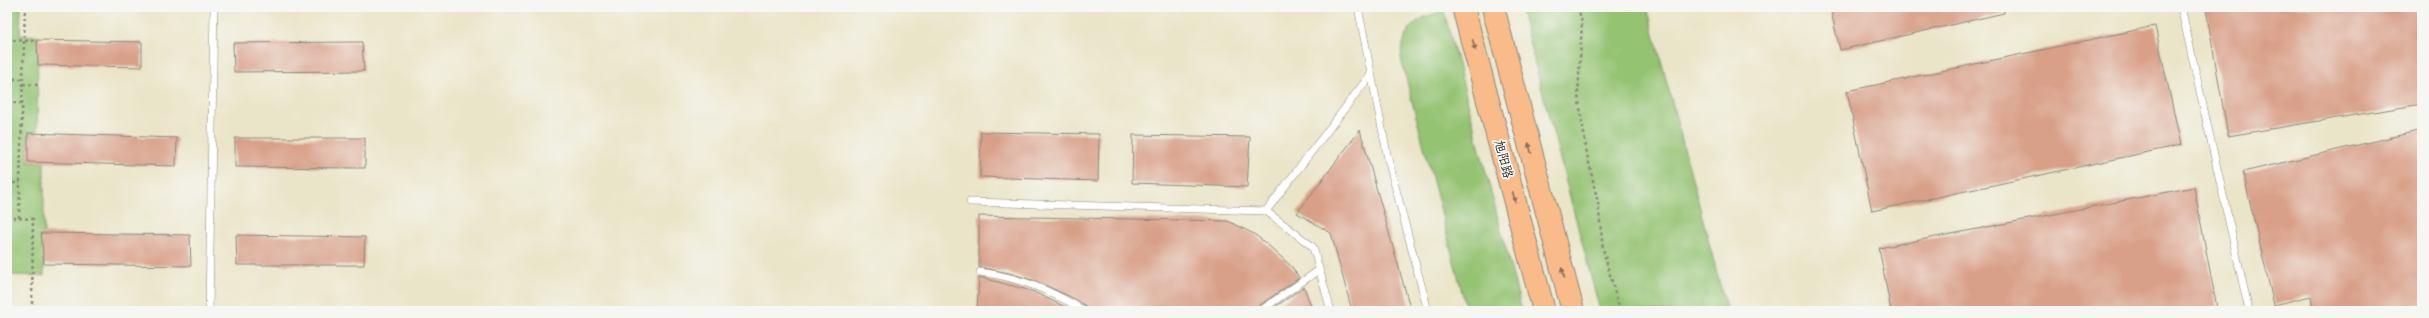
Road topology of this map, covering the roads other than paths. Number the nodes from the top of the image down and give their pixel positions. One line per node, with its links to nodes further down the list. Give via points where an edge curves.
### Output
1 (214, 7): 11 (lane)
2 (1358, 7): 6 (lane)
3 (1464, 7): 16 (main road, 旭阳路, one-way to 16)
4 (1494, 7): 17 (main road, one-way to 4)
5 (2181, 7): 18 (lane)
6 (1371, 74): 8 (lane); 15 (lane, via 1388,160)
7 (970, 202): 8 (lane)
8 (1266, 211): 9 (lane, via 1313,247)
9 (1319, 270): 13 (lane); 14 (lane)
10 (980, 272): 12 (lane, via 1001,275 1046,290)
11 (210, 311)
12 (1084, 311)
13 (1260, 311)
14 (1331, 311)
15 (1428, 311)
16 (1544, 311)
17 (1573, 311)
18 (2249, 311)

